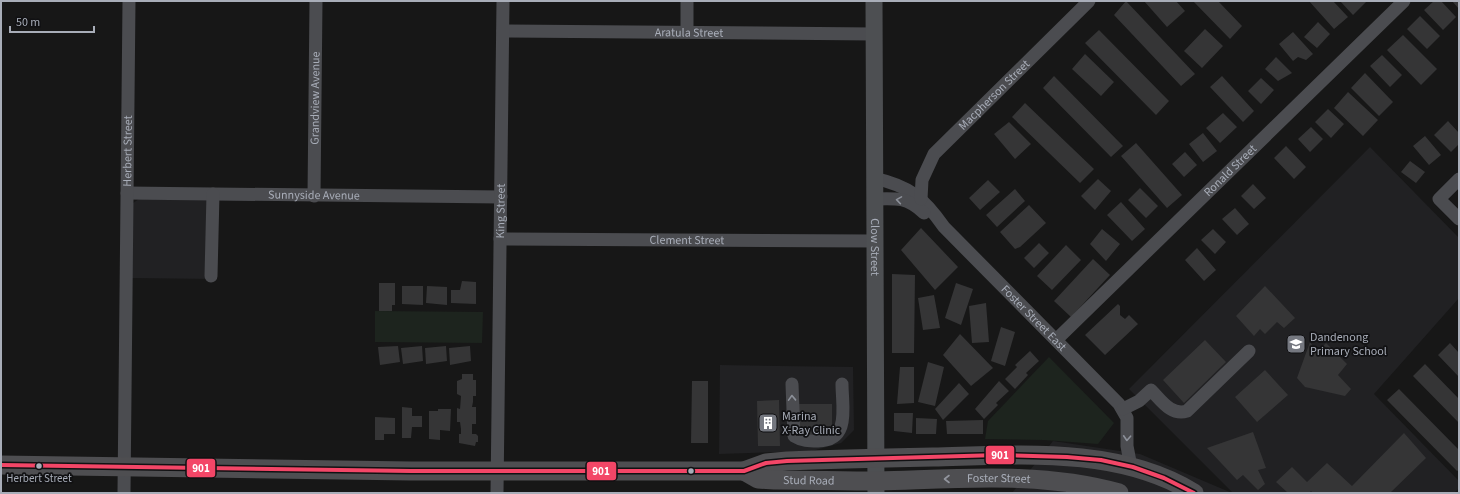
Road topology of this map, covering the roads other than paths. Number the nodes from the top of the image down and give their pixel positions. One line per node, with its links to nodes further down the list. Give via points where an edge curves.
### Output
1 (129, 1): 13 (street, Herbert Street)
2 (316, 1): 15 (street, Grandview Avenue)
3 (503, 1): 8 (street, King Street)
4 (687, 1): 9 (street)
5 (874, 1): 10 (main road, Clow Street)
6 (1089, 1): 18 (street, Macpherson Street, via 934,154 922,180)
7 (1404, 1): 24 (street, Ronald Street)
8 (503, 31): 9 (street, Aratula Street); 16 (street, King Street)
9 (687, 32): 10 (street, Aratula Street)
10 (874, 34): 11 (main road, Clow Street)
11 (874, 178): 17 (main road, Clow Street); 18 (street, Foster Street East, via 904,187)
12 (1459, 179): 19 (street, via 1439,199)
13 (127, 193): 14 (street, Sunnyside Avenue); 31 (street, Herbert Street)
14 (213, 194): 15 (street, Sunnyside Avenue); 23 (street)
15 (314, 196): 16 (street, Sunnyside Avenue)
16 (501, 197): 21 (street, King Street)
17 (874, 198): 20 (street, Foster Street East, one-way to 17, via 908,201); 22 (main road, Clow Street)
18 (920, 199): 20 (street, Foster Street East)
19 (1459, 219)
20 (944, 227): 24 (street, Foster Street East)
21 (500, 240): 22 (street, Clement Street); 33 (street, King Street)
22 (874, 241): 29 (main road, Clow Street)
23 (211, 276)
24 (1056, 340): 28 (street, Foster Street East)
25 (1249, 351): 28 (street, via 1187,411 1172,411 1151,390 1139,401)
26 (792, 384): 27 (street, one-way to 26, via 842,426 837,435 827,440 801,440 794,436)
27 (842, 384)
28 (1123, 409): 32 (street, one-way to 32, via 1127,418 1127,446)
29 (876, 459): 32 (highway, Foster Street, via 1048,456 1096,460); 34 (highway, Stud Road, via 766,463); 37 (main road, Clow Street)
30 (1, 465): 31 (highway, Stud Road)
31 (125, 467): 33 (highway, Stud Road); 38 (street, Herbert Street)
32 (1131, 468): 42 (highway, Foster Street, via 1166,479)
33 (497, 471): 34 (highway, Stud Road); 39 (street, King Street)
34 (744, 471): 36 (highway, Stud Road, via 758,479)
35 (926, 479): 37 (highway, Foster Street); 40 (highway, via 915,489); 41 (highway, Foster Street, one-way to 35, via 1056,481)
36 (844, 486): 37 (highway, Stud Road)
37 (876, 487)
38 (124, 493)
39 (497, 493)
40 (903, 493)
41 (1119, 493)
42 (1194, 493)

